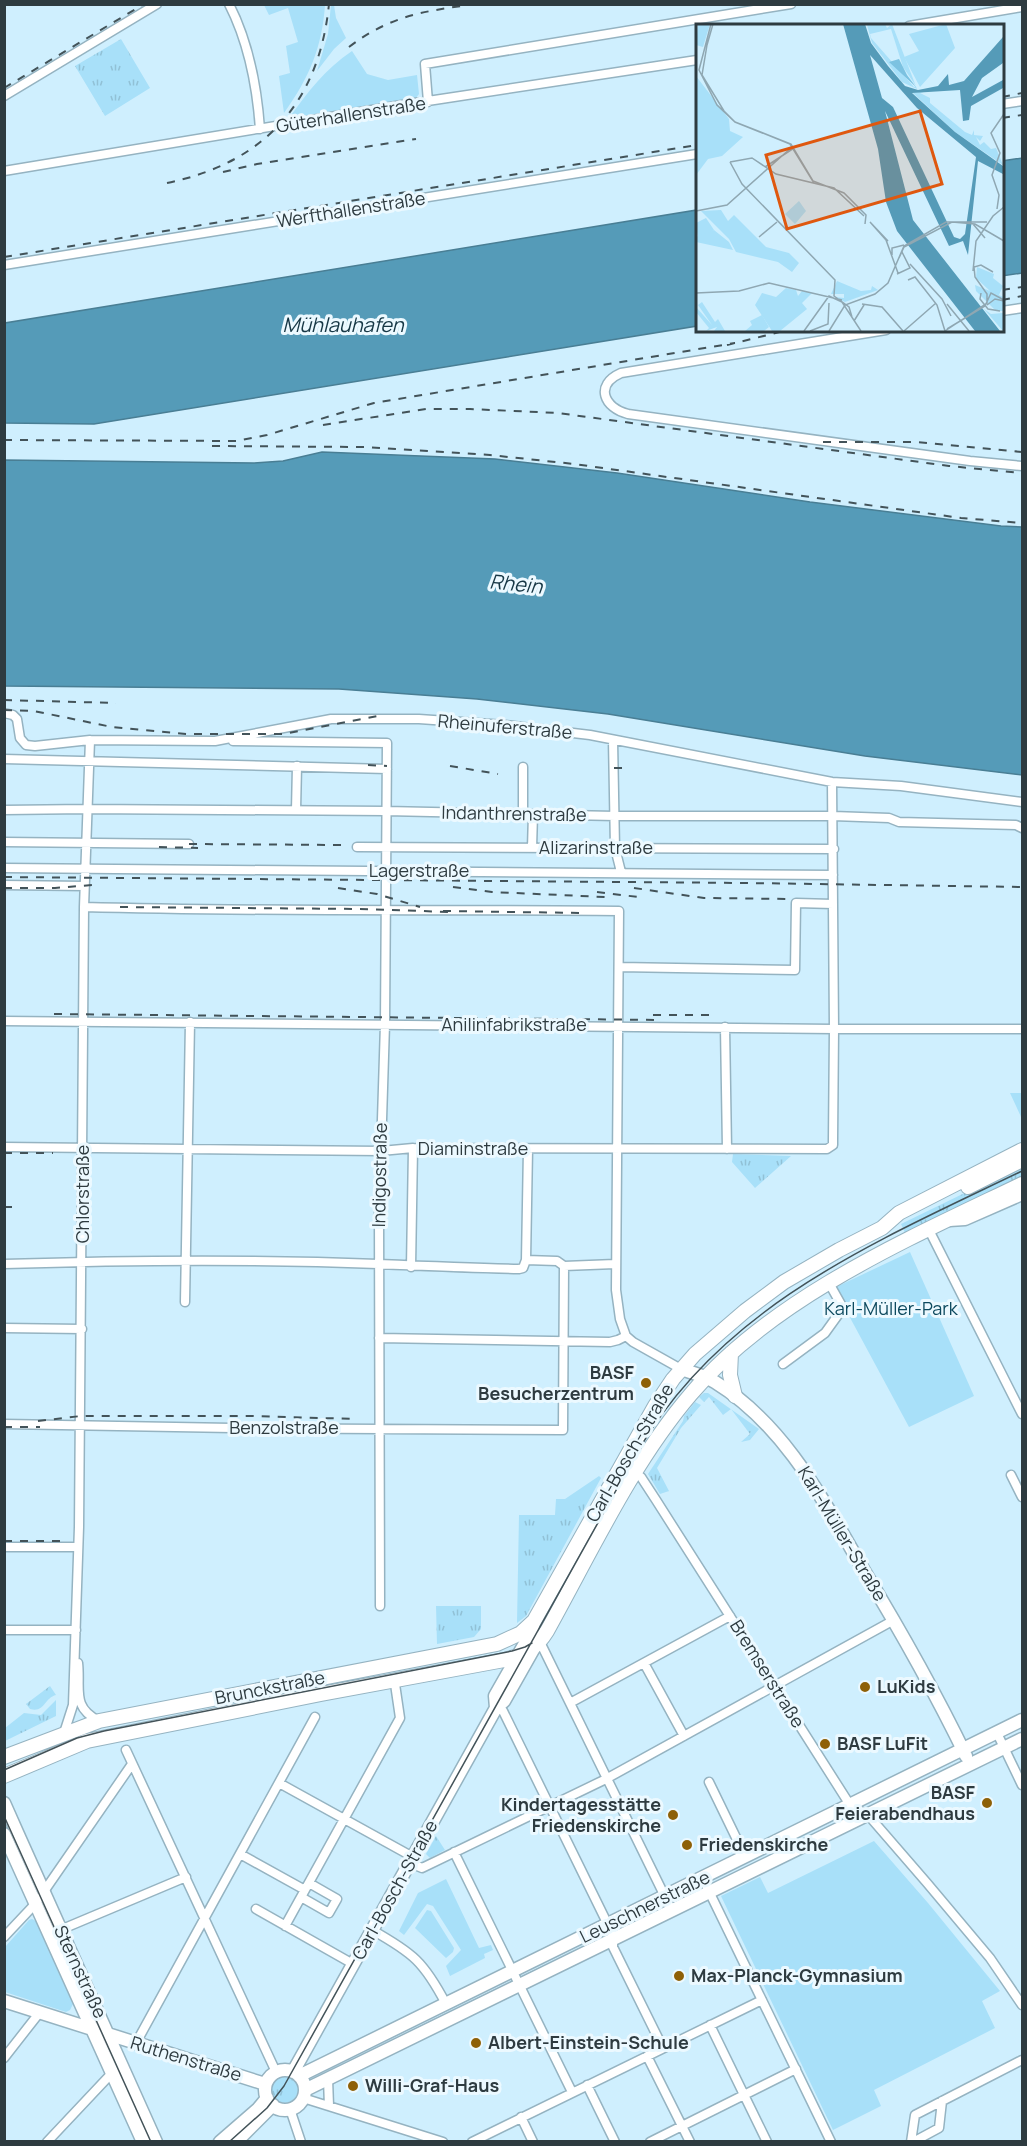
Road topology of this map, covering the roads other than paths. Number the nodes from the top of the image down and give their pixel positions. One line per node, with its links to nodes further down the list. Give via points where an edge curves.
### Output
1 (157, 4): 8 (street)
2 (229, 4): 12 (street, via 252,69)
3 (791, 4): 10 (street, via 425,64)
4 (1023, 7): 5 (street)
5 (998, 8): 6 (street)
6 (919, 24)
7 (696, 60): 10 (street, Güterhallenstraße)
8 (4, 96)
9 (1023, 101): 11 (street)
10 (428, 102): 12 (street, Güterhallenstraße)
11 (1003, 104)
12 (260, 129): 14 (street, Güterhallenstraße)
13 (696, 154): 15 (street, Werfthallenstraße)
14 (4, 171)
15 (4, 265)
16 (1023, 308): 17 (street)
17 (1003, 311)
18 (874, 332): 19 (street, via 621,373 606,386 606,399 614,409 628,414)
19 (1023, 466)
20 (4, 714): 21 (street, Rheinuferstraße, via 17,719 20,738 26,745)
21 (90, 740): 23 (street, Rheinuferstraße); 25 (street, Chlorstraße)
22 (614, 740): 23 (street, Rheinuferstraße, via 505,725 419,719 331,719); 29 (street, Rheinuferstraße); 37 (street)
23 (215, 741): 28 (street, Indigostraße, via 387,743)
24 (4, 759): 25 (street)
25 (89, 760): 26 (street); 31 (street, Chlorstraße)
26 (297, 765): 28 (street); 33 (street)
27 (523, 767): 35 (street)
28 (387, 769): 34 (street, Indigostraße)
29 (832, 782): 30 (street, Rheinuferstraße, via 902,786); 38 (street)
30 (1023, 802)
31 (87, 809): 32 (street, Indanthrenstraße); 33 (street, Indanthrenstraße); 41 (street, Chlorstraße)
32 (4, 810)
33 (296, 810): 34 (street, Indanthrenstraße)
34 (386, 811): 35 (street, Indanthrenstraße); 44 (street, Indigostraße)
35 (523, 814): 36 (street, Indanthrenstraße)
36 (533, 814): 37 (street, Indanthrenstraße); 45 (street)
37 (615, 816): 38 (street, Indanthrenstraße); 46 (street)
38 (833, 816): 39 (street, Indanthrenstraße); 47 (street)
39 (1023, 828)
40 (4, 842): 41 (street)
41 (86, 843): 42 (street); 49 (street, Chlorstraße)
42 (189, 844)
43 (357, 847): 44 (street, Alizarinstraße)
44 (386, 847): 45 (street, Alizarinstraße); 50 (street, Indigostraße)
45 (532, 848): 46 (street, Alizarinstraße)
46 (615, 848): 47 (street, Alizarinstraße); 51 (street)
47 (834, 849): 52 (street)
48 (4, 868): 49 (street, Lagerstraße)
49 (85, 869): 50 (street, Lagerstraße); 54 (street, Chlorstraße)
50 (386, 871): 51 (street, Lagerstraße); 57 (street, Indigostraße)
51 (621, 872): 52 (street, Lagerstraße)
52 (833, 875): 55 (street)
53 (4, 885): 54 (street)
54 (85, 885): 56 (street, Chlorstraße)
55 (833, 904): 58 (street, via 796,903 795,970); 65 (street)
56 (84, 907): 57 (street, via 231,911); 60 (street, Chlorstraße)
57 (385, 909): 58 (street, via 619,911); 62 (street, Indigostraße)
58 (619, 967): 63 (street)
59 (4, 1020): 60 (street, Anilinfabrikstraße)
60 (84, 1021): 61 (street, Anilinfabrikstraße); 68 (street, Chlorstraße)
61 (190, 1022): 62 (street, Anilinfabrikstraße); 70 (street)
62 (385, 1024): 63 (street, Anilinfabrikstraße); 75 (street, Indigostraße)
63 (618, 1026): 64 (street, Anilinfabrikstraße); 72 (street)
64 (725, 1027): 65 (street, Anilinfabrikstraße); 73 (street)
65 (834, 1029): 66 (street, Anilinfabrikstraße); 73 (street, Diaminstraße, via 833,1145 827,1149)
66 (1023, 1029)
67 (4, 1148): 68 (street, Diaminstraße)
68 (83, 1148): 70 (street, Diaminstraße); 83 (street, Chlorstraße)
69 (413, 1148): 71 (street, Diaminstraße); 75 (street, Diaminstraße); 89 (street)
70 (187, 1149): 75 (street, Diaminstraße); 84 (street)
71 (528, 1149): 72 (street, Diaminstraße); 82 (street)
72 (616, 1149): 73 (street, Diaminstraße); 87 (street)
73 (727, 1149)
74 (1023, 1150): 80 (main road, Carl-Bosch-Straße, via 899,1213)
75 (381, 1151): 86 (street, Indigostraße)
76 (1023, 1160): 80 (main road)
77 (1023, 1184): 79 (main road)
78 (1023, 1194): 79 (street, via 964,1219)
79 (948, 1220): 81 (main road, Carl-Bosch-Straße)
80 (882, 1228): 91 (main road, Carl-Bosch-Straße)
81 (928, 1230): 90 (main road, Carl-Bosch-Straße); 104 (street)
82 (526, 1260): 88 (street, via 557,1261); 89 (street, via 519,1269)
83 (82, 1262): 84 (street); 85 (street); 95 (street, Chlorstraße)
84 (186, 1262): 86 (street); 92 (street)
85 (4, 1264)
86 (379, 1264): 89 (street); 97 (street, Indigostraße)
87 (615, 1264): 88 (street); 96 (street, via 616,1304)
88 (564, 1266): 98 (street)
89 (411, 1267)
90 (829, 1283): 93 (main road, Carl-Bosch-Straße); 100 (street, via 843,1308 825,1334)
91 (769, 1293): 93 (main road, via 761,1310); 101 (main road, Carl-Bosch-Straße)
92 (185, 1302)
93 (773, 1321): 99 (main road, Carl-Bosch-Straße)
94 (4, 1328): 95 (street)
95 (82, 1329): 106 (street, Chlorstraße)
96 (626, 1335): 98 (street, via 610,1342); 101 (street, Karl-Müller-Straße)
97 (379, 1338): 98 (street); 107 (street, Indigostraße)
98 (563, 1340): 107 (street, Benzolstraße, via 562,1430)
99 (731, 1353): 102 (main road, Carl-Bosch-Straße); 103 (main road, via 730,1376)
100 (783, 1364)
101 (681, 1369): 102 (street, Karl-Müller-Straße); 116 (main road, Carl-Bosch-Straße, via 655,1406)
102 (706, 1377): 103 (street, Karl-Müller-Straße); 108 (main road, Carl-Bosch-Straße)
103 (735, 1396): 115 (street, Karl-Müller-Straße, via 794,1455)
104 (1023, 1413)
105 (4, 1424): 106 (street, Benzolstraße)
106 (81, 1425): 107 (street, Benzolstraße); 112 (street, Chlorstraße)
107 (380, 1428): 113 (street, Indigostraße)
108 (635, 1473): 114 (street, Bremserstraße); 119 (main road, Carl-Bosch-Straße)
109 (1011, 1475): 110 (street)
110 (1023, 1497)
111 (4, 1547): 112 (street)
112 (78, 1547): 118 (street, Chlorstraße)
113 (380, 1606)
114 (730, 1616): 121 (street); 124 (street, Bremserstraße)
115 (894, 1620): 124 (street); 136 (street, Karl-Müller-Straße)
116 (534, 1621): 120 (street, Carl-Bosch-Straße); 129 (main road, Brunckstraße, via 497,1644)
117 (4, 1630): 118 (street)
118 (76, 1630): 122 (street, Chlorstraße)
119 (537, 1645): 120 (main road, Brunckstraße); 125 (street); 126 (street, Carl-Bosch-Straße)
120 (517, 1657): 123 (main road, Brunckstraße); 126 (street, Carl-Bosch-Straße, via 495,1696)
121 (644, 1663): 125 (street); 132 (street)
122 (76, 1671): 129 (street, via 82,1710); 130 (street, via 73,1705)
123 (397, 1679): 140 (main road, Brunckstraße, via 87,1742); 149 (street, via 400,1718)
124 (774, 1686): 132 (street); 146 (street, Bremserstraße)
125 (570, 1703): 141 (street)
126 (496, 1708): 147 (street, via 503,1712); 154 (street, Carl-Bosch-Straße)
127 (315, 1717): 143 (street)
128 (1023, 1720): 131 (street, Leuschnerstraße)
129 (99, 1721): 130 (main road, Brunckstraße)
130 (64, 1733): 137 (main road, Brunckstraße)
131 (997, 1733): 134 (street); 136 (street, Leuschnerstraße)
132 (684, 1736): 141 (street)
133 (1023, 1739): 134 (street, Leuschnerstraße)
134 (1004, 1749): 139 (street, Leuschnerstraße); 144 (street)
135 (126, 1750): 138 (street)
136 (963, 1750): 139 (street, Karl-Müller-Straße); 146 (street, Leuschnerstraße)
137 (4, 1757)
138 (132, 1764): 155 (street); 158 (street)
139 (971, 1765): 148 (street, Leuschnerstraße)
140 (4, 1776)
141 (608, 1778): 147 (street); 160 (street)
142 (709, 1782): 153 (street)
143 (279, 1783): 149 (street); 152 (street)
144 (1023, 1785)
145 (4, 1803): 158 (street, Sternstraße)
146 (850, 1804): 148 (street, Bremserstraße); 153 (street, Leuschnerstraße)
147 (550, 1806): 151 (street); 165 (street)
148 (869, 1816): 159 (street, Leuschnerstraße); 177 (street, Bremserstraße, via 990,1958)
149 (344, 1819): 154 (street); 157 (street)
150 (4, 1834): 161 (street, Sternstraße)
151 (454, 1852): 154 (street, via 422,1868); 172 (street)
152 (240, 1854): 157 (street); 164 (street)
153 (746, 1856): 156 (street, Leuschnerstraße)
154 (411, 1860): 168 (street, Carl-Bosch-Straße)
155 (186, 1877): 164 (street); 167 (street)
156 (703, 1879): 159 (street); 160 (street, Leuschnerstraße)
157 (305, 1890): 166 (street)
158 (43, 1891): 161 (street); 167 (street, Sternstraße)
159 (709, 1893): 163 (street, Leuschnerstraße); 174 (street)
160 (665, 1897): 163 (street); 165 (street, Leuschnerstraße)
161 (36, 1903): 169 (street); 178 (street, Sternstraße)
162 (256, 1910): 166 (street)
163 (672, 1911): 170 (street, Leuschnerstraße)
164 (205, 1918): 184 (street); 191 (street)
165 (609, 1925): 170 (street); 172 (street, Leuschnerstraße)
166 (285, 1926): 171 (street)
167 (60, 1930): 183 (street, Sternstraße)
168 (372, 1930): 171 (street, Carl-Bosch-Straße); 176 (street, via 418,1960)
169 (4, 1937)
170 (613, 1940): 173 (street, Leuschnerstraße); 185 (street)
171 (353, 1965): 193 (street, Carl-Bosch-Straße)
172 (512, 1972): 173 (street); 176 (street, Leuschnerstraße)
173 (519, 1986): 194 (street, Leuschnerstraße); 197 (street)
174 (762, 2000): 181 (street); 190 (street)
175 (4, 2001): 179 (street, Ruthenstraße)
176 (446, 2004): 193 (street, Leuschnerstraße)
177 (1023, 2005)
178 (82, 2006): 180 (street); 182 (street, Sternstraße)
179 (40, 2012): 180 (street, Ruthenstraße); 187 (street)
180 (69, 2022): 182 (street, Ruthenstraße)
181 (710, 2025): 185 (street); 199 (street)
182 (93, 2030): 183 (street, Ruthenstraße); 192 (street, Sternstraße)
183 (110, 2035): 184 (street, Ruthenstraße); 189 (street, Sternstraße)
184 (136, 2043): 189 (street, via 125,2051); 195 (street, Ruthenstraße)
185 (663, 2048): 186 (street)
186 (647, 2056): 196 (street); 205 (street)
187 (4, 2058)
188 (1023, 2060): 200 (street)
189 (121, 2061): 209 (street, Sternstraße)
190 (796, 2069): 199 (street); 206 (street)
191 (276, 2072): 193 (street); 195 (street)
192 (112, 2073): 207 (street); 208 (street, Sternstraße)
193 (296, 2074): 198 (street)
194 (328, 2079): 198 (street, Leuschnerstraße); 202 (street)
195 (266, 2084): 201 (street)
196 (587, 2085): 197 (street); 216 (street)
197 (572, 2092): 204 (street)
198 (304, 2094): 202 (street); 203 (street)
199 (745, 2096): 205 (street); 219 (street)
200 (942, 2101): 220 (street, via 915,2115); 220 (street, via 939,2128)
201 (270, 2102): 203 (street); 210 (street); 211 (street)
202 (329, 2106): 213 (street)
203 (290, 2109): 212 (street)
204 (521, 2117): 214 (street); 215 (street)
205 (682, 2126): 217 (street); 218 (street)
206 (830, 2141)
207 (47, 2142)
208 (142, 2142)
209 (156, 2142)
210 (220, 2142)
211 (236, 2142)
212 (301, 2142)
213 (443, 2142)
214 (472, 2142)
215 (533, 2142)
216 (615, 2142)
217 (650, 2142)
218 (690, 2142)
219 (767, 2142)
220 (912, 2142)

